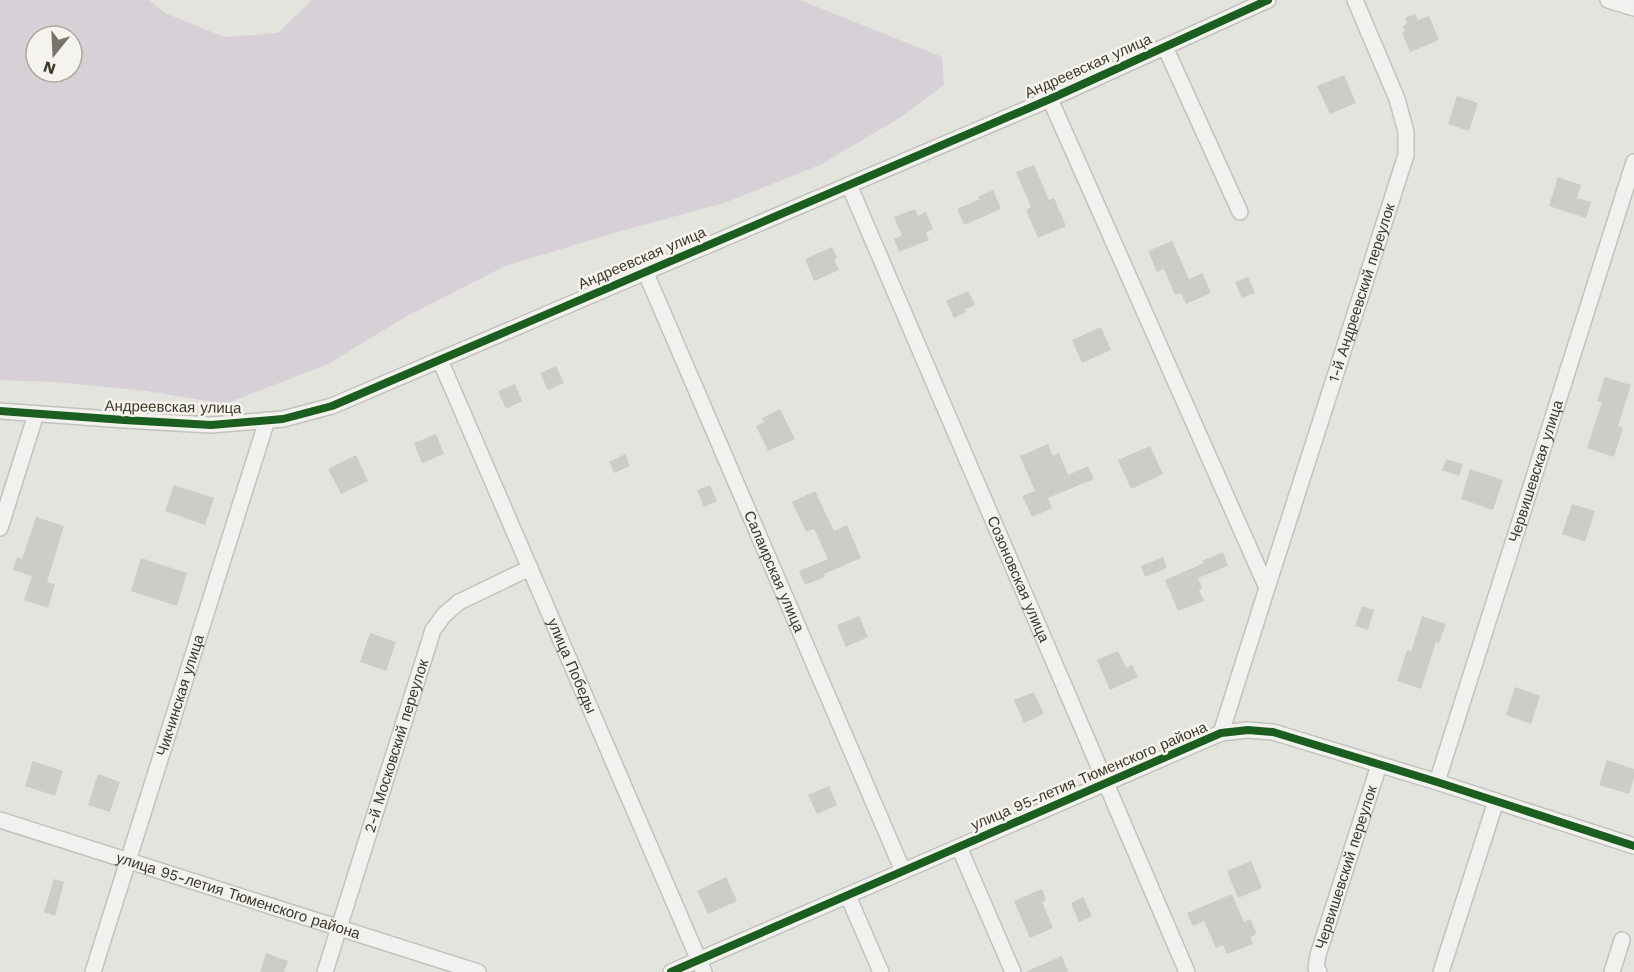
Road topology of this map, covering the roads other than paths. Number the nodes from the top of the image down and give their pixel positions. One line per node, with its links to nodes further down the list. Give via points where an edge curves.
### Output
1 (1268, 0): 5 (street, Андреевская улица)
2 (1355, 0): 17 (street, 1-й Андреевский переулок, via 1397,99 1406,132 1406,155)
3 (1608, 0): 4 (street)
4 (1634, 8)
5 (1165, 47): 6 (street, Андреевская улица); 9 (street)
6 (1050, 99): 8 (street, Андреевская улица); 17 (street)
7 (1634, 162): 20 (street, Червишевская улица)
8 (849, 185): 10 (street, Андреевская улица); 21 (street, Созоновская улица)
9 (1240, 212)
10 (645, 271): 11 (street, Андреевская улица); 27 (street, Салаирская улица)
11 (440, 360): 14 (street, Андреевская улица, via 332,406); 16 (street, улица Победы)
12 (0, 411): 13 (street, Андреевская улица)
13 (36, 414): 14 (street, Андреевская улица, via 211,424); 15 (street)
14 (267, 420): 26 (street, Чикчинская улица)
15 (0, 528)
16 (530, 568): 29 (street, 2-й Московский переулок, via 459,602 434,630); 31 (street, улица Победы)
17 (1267, 588): 18 (street, 1-й Андреевский переулок)
18 (1221, 733): 19 (street, улица 95-летия Тюменского района, via 1273,732); 21 (street, улица 95-летия Тюменского района)
19 (1379, 765): 20 (street, улица 95-летия Тюменского района); 39 (street, Червишевский переулок, via 1317,954)
20 (1437, 782): 22 (street, улица 95-летия Тюменского района)
21 (1106, 783): 25 (street, улица 95-летия Тюменского района); 38 (street, Созоновская улица)
22 (1496, 801): 24 (street, улица 95-летия Тюменского района); 40 (street)
23 (0, 820): 26 (street, улица 95-летия Тюменского района)
24 (1634, 846)
25 (959, 847): 27 (street, улица 95-летия Тюменского района); 37 (street)
26 (128, 861): 29 (street, улица 95-летия Тюменского района); 32 (street, Чикчинская улица)
27 (903, 871): 28 (street, улица 95-летия Тюменского района)
28 (848, 896): 31 (street, улица 95-летия Тюменского района); 36 (street)
29 (339, 928): 33 (street, 2-й Московский переулок); 34 (street, улица 95-летия Тюменского района)
30 (1622, 940): 41 (street)
31 (702, 966): 35 (street, улица 95-летия Тюменского района)
32 (93, 972)
33 (325, 972)
34 (477, 972)
35 (671, 972)
36 (880, 972)
37 (1013, 972)
38 (1187, 972)
39 (1319, 972)
40 (1441, 972)
41 (1612, 972)

